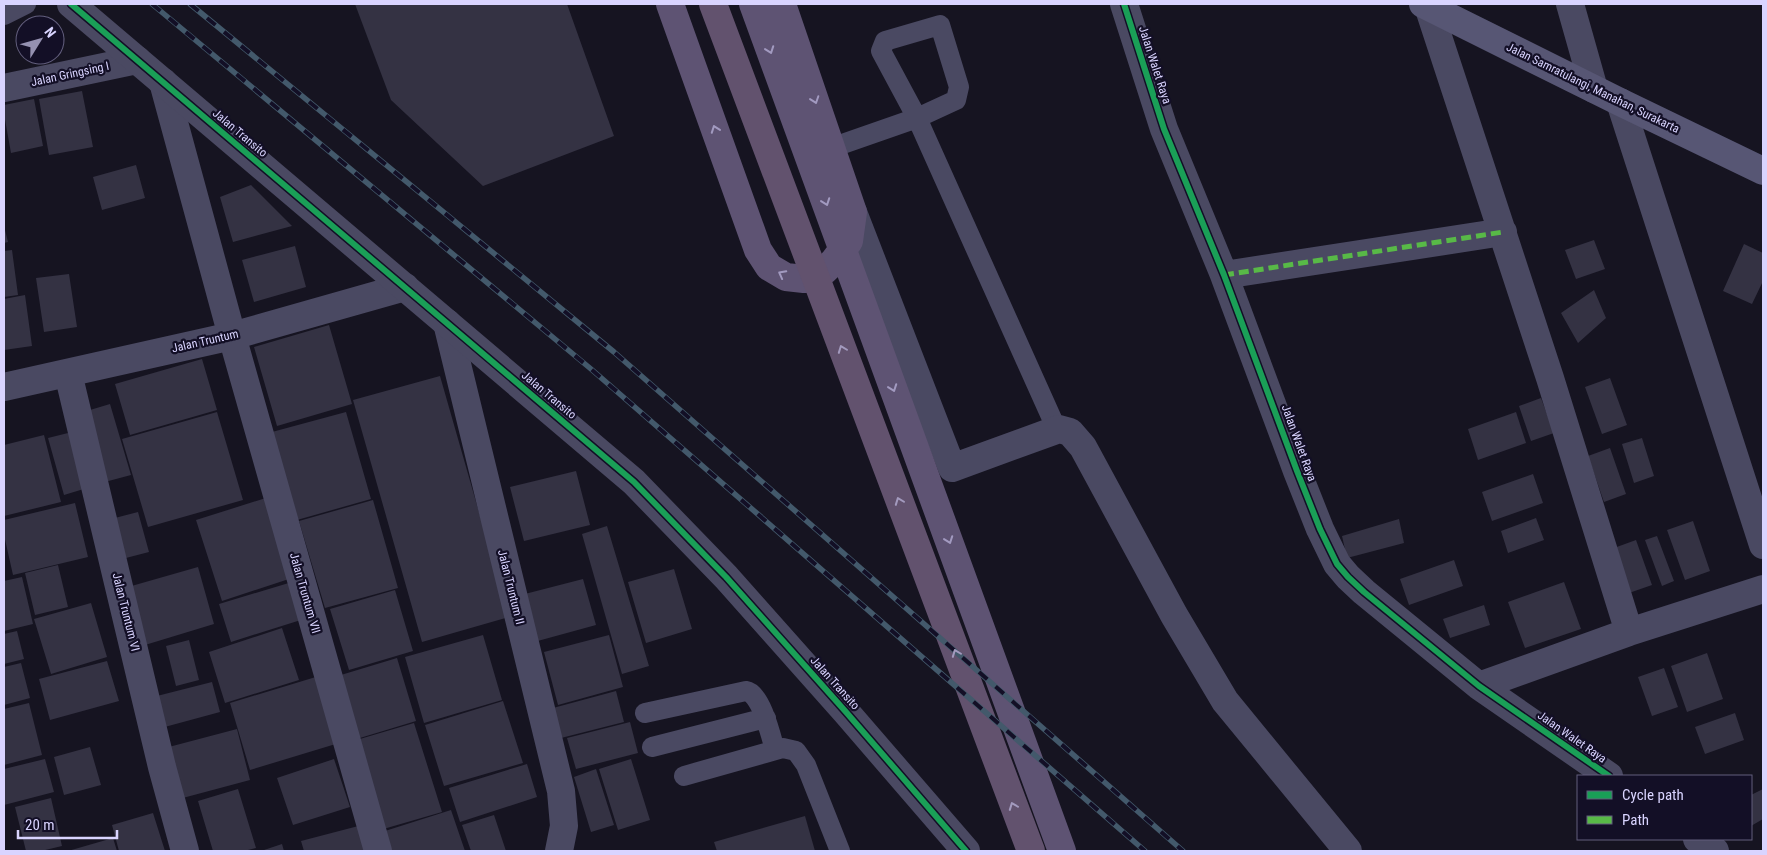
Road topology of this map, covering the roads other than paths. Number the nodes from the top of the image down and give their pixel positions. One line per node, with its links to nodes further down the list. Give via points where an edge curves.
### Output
1 (26, 4): 10 (lane)
2 (71, 4): 11 (street, Jalan Transito)
3 (670, 4): 19 (main road, one-way to 3, via 849,241 825,270 804,279 795,279 769,267 758,250)
4 (713, 4): 44 (highway, one-way to 4)
5 (754, 4): 45 (main road, one-way to 45)
6 (782, 4): 17 (main road, one-way to 17)
7 (1124, 4): 21 (street, Jalan Walet Raya, via 1164,129)
8 (1570, 4): 14 (street)
9 (1425, 5): 14 (main road, Jalan Samratulangi, Manahan, Surakarta); 20 (street)
10 (4, 15)
11 (137, 60): 12 (street, Jalan Transito); 13 (street, Jalan Gringsing I)
12 (163, 82): 22 (street, Jalan Transito); 24 (street, Jalan Truntum VII)
13 (4, 88)
14 (1594, 89): 15 (main road, Jalan Samratulangi, Manahan, Surakarta)
15 (1620, 102): 18 (main road, Jalan Samratulangi, Manahan, Surakarta); 28 (street)
16 (917, 118): 16 (lane, via 881,51 885,40 940,25 959,87 956,100); 17 (lane); 27 (lane)
17 (831, 148): 19 (main road)
18 (1763, 170)
19 (854, 212): 27 (street, via 952,468)
20 (1502, 232): 21 (street); 30 (street)
21 (1224, 275): 31 (street, Jalan Walet Raya, via 1296,471 1337,564 1364,592)
22 (405, 287): 23 (street, Jalan Transito); 24 (street, Jalan Truntum)
23 (448, 323): 41 (street, Jalan Truntum II, via 561,791 564,826); 43 (street, Jalan Transito, via 634,482 739,591)
24 (232, 336): 25 (street, Jalan Truntum); 40 (street, Jalan Truntum VII)
25 (68, 373): 26 (street, Jalan Truntum); 39 (street, Jalan Truntum VI)
26 (4, 387)
27 (1056, 430): 46 (street, via 1070,432 1083,447 1225,702)
28 (1763, 542)
29 (1763, 589): 30 (street)
30 (1629, 632): 31 (street)
31 (1479, 686): 36 (street, Jalan Walet Raya)
32 (645, 713): 33 (lane, via 746,691 755,696)
33 (766, 718): 34 (lane); 35 (lane)
34 (652, 747)
35 (775, 750): 37 (lane); 42 (lane, via 796,751 801,756)
36 (1608, 775)
37 (684, 776)
38 (1698, 840): 47 (street)
39 (184, 851)
40 (378, 851)
41 (559, 851)
42 (840, 851)
43 (966, 851)
44 (1030, 851)
45 (1062, 851)
46 (1348, 851)
47 (1715, 851)

